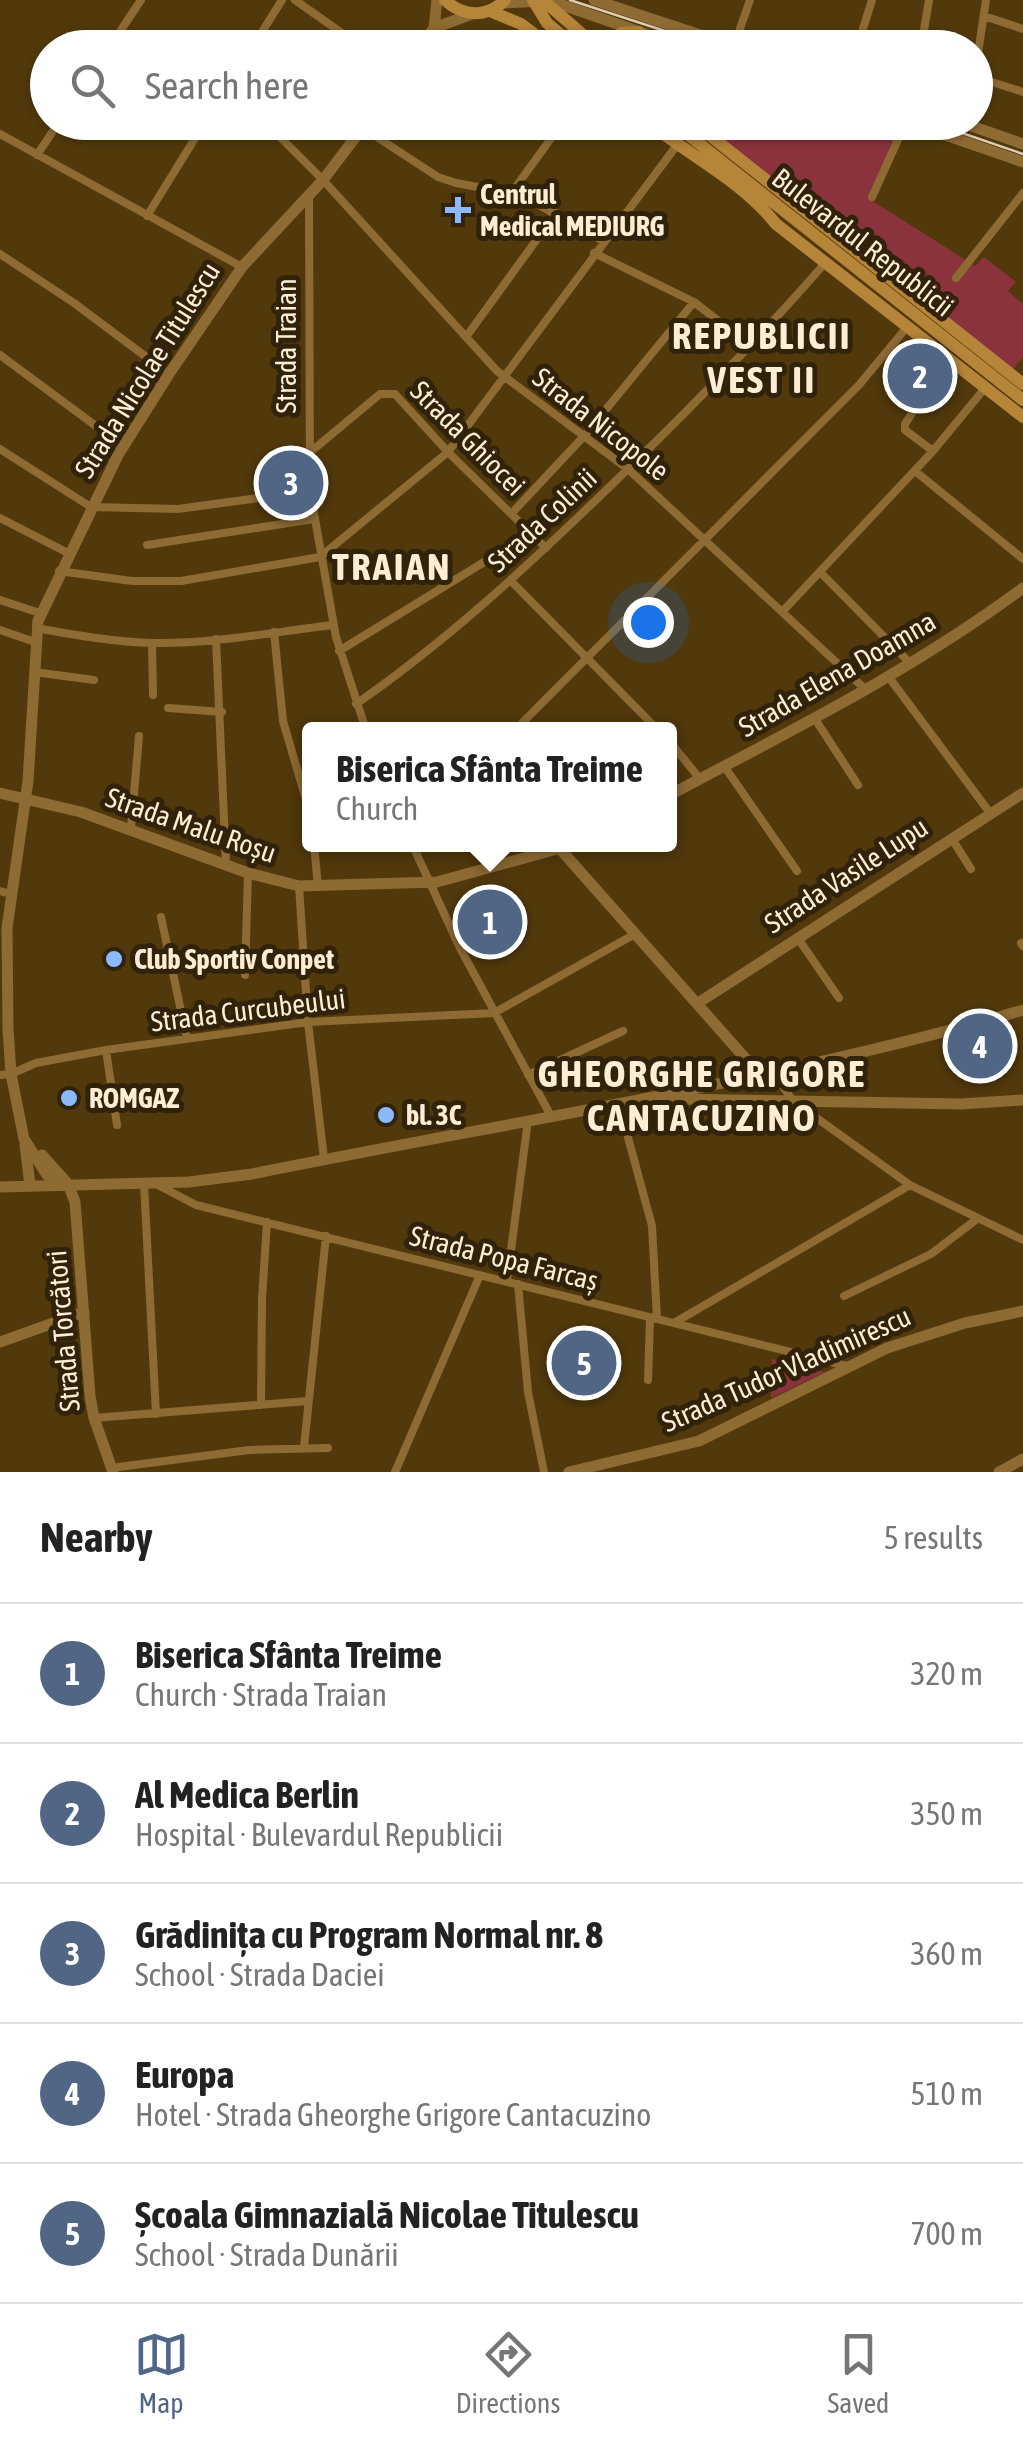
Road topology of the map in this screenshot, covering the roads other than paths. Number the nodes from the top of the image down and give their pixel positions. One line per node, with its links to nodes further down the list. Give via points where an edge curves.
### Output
1 (141, 0): 19 (street)
2 (282, 0): 20 (street)
3 (295, 0): 21 (street)
4 (441, 0): 14 (main road); 17 (street)
5 (533, 0): 6 (street); 12 (street); 16 (main road)
6 (543, 0): 24 (main road); 25 (street)
7 (594, 0): 13 (street)
8 (750, 0): 27 (street)
9 (872, 0): 28 (street)
10 (929, 0): 29 (street)
11 (986, 0): 15 (street)
12 (499, 5): 14 (main road); 16 (main road); 22 (main road)
13 (636, 6): 26 (street)
14 (474, 14): 17 (street)
15 (984, 16): 18 (street); 30 (street)
16 (548, 24): 23 (main road)
17 (434, 28)
18 (1023, 29)
19 (121, 30)
20 (263, 30)
21 (338, 30)
22 (529, 30)
23 (556, 30)
24 (577, 30)
25 (633, 30)
26 (697, 30)
27 (742, 30)
28 (862, 30)
29 (925, 30)
30 (982, 30)
31 (993, 82): 32 (street)
32 (1023, 92)
33 (0, 134): 48 (street)
34 (993, 134): 46 (street)
35 (46, 140): 48 (street)
36 (193, 140): 56 (street)
37 (283, 140): 50 (street, Strada Nicopole)
38 (354, 140): 50 (street, Strada Nicolae Titulescu)
39 (386, 140): 51 (street, via 438,176)
40 (550, 140): 51 (street)
41 (671, 140): 47 (main road, Bulevardul Republicii)
42 (695, 140): 73 (main road, Bulevardul Republicii)
43 (716, 140): 70 (main road, Bulevardul Republicii)
44 (899, 140): 54 (street)
45 (959, 140): 49 (street)
46 (1023, 144)
47 (677, 145): 57 (street); 60 (main road, Bulevardul Republicii)
48 (37, 154): 56 (street)
49 (1023, 162)
50 (323, 180): 53 (street, Strada Nicolae Titulescu); 65 (street, Strada Nicopole)
51 (512, 192): 55 (street)
52 (1023, 193): 62 (street)
53 (309, 195): 61 (street, Strada Nicolae Titulescu); 80 (street, Strada Traian)
54 (872, 197)
55 (556, 214): 57 (street); 65 (street)
56 (148, 216): 61 (street)
57 (602, 241): 58 (street)
58 (594, 253): 63 (street); 69 (street)
59 (0, 254): 68 (street)
60 (826, 263): 64 (main road, Bulevardul Republicii); 66 (street, Strada Colinii)
61 (242, 266): 68 (street, Strada Nicolae Titulescu)
62 (956, 278)
63 (694, 302): 66 (street); 75 (street)
64 (907, 327): 71 (main road, Bulevardul Republicii); 89 (street, via 859,385)
65 (466, 337): 69 (street, Strada Nicopole)
66 (752, 347): 81 (street, Strada Colinii)
67 (0, 356): 76 (street)
68 (169, 374): 76 (street, Strada Nicolae Titulescu)
69 (504, 377): 75 (street, Strada Nicopole); 79 (street)
70 (1023, 384)
71 (985, 388): 74 (main road, Bulevardul Republicii); 78 (street)
72 (902, 395): 78 (street, via 916,407 904,430)
73 (1023, 400)
74 (1023, 417)
75 (585, 435): 81 (street, Strada Nicopole); 85 (street)
76 (123, 446): 84 (street, Strada Nicolae Titulescu)
77 (0, 449): 84 (street)
78 (933, 451): 82 (street)
79 (448, 452): 80 (street, Strada Ghiocei, via 399,398 385,392); 85 (street, Strada Ghiocei); 93 (street)
80 (308, 454): 83 (street, Strada Traian)
81 (628, 469): 89 (street, Strada Nicopole); 91 (street, Strada Colinii)
82 (915, 471): 94 (street); 96 (street)
83 (310, 491): 84 (street, via 178,510); 87 (street, Strada Traian)
84 (90, 507): 92 (street, Strada Nicolae Titulescu)
85 (512, 513): 88 (street, Strada Ghiocei)
86 (0, 518): 92 (street)
87 (314, 520): 90 (street); 93 (street, Strada Traian)
88 (527, 529): 91 (street, Strada Ghiocei); 109 (street)
89 (704, 540): 100 (street, Strada Nicopole); 110 (street)
90 (147, 546)
91 (546, 548): 97 (street, Strada Colinii)
92 (68, 553): 95 (street, Strada Nicolae Titulescu)
93 (320, 558): 95 (street, via 181,581); 102 (street, Strada Traian)
94 (1023, 559)
95 (59, 571): 101 (street, Strada Nicolae Titulescu)
96 (820, 572): 100 (street); 111 (street)
97 (511, 581): 110 (street); 117 (street, Strada Colinii)
98 (1023, 588): 111 (street, Strada Elena Doamna)
99 (0, 600): 101 (street)
100 (782, 612): 115 (street, Strada Nicopole)
101 (40, 613): 103 (street, Strada Nicolae Titulescu)
102 (333, 625): 105 (street); 109 (street, Strada Traian)
103 (36, 628): 107 (street, Strada Nicolae Titulescu); 108 (street)
104 (0, 630): 107 (street)
105 (274, 632): 106 (street); 129 (street, via 283,721)
106 (216, 639): 108 (street); 119 (street)
107 (35, 642): 112 (street, Strada Nicolae Titulescu)
108 (152, 643): 116 (street)
109 (339, 651): 117 (street, Strada Traian)
110 (588, 660): 122 (street); 123 (street)
111 (910, 663): 113 (street, Strada Elena Doamna)
112 (33, 672): 114 (street); 133 (street, Strada Nicolae Titulescu)
113 (888, 676): 115 (street, Strada Elena Doamna); 135 (street)
114 (94, 680)
115 (865, 690): 120 (street, Strada Elena Doamna)
116 (153, 695)
117 (356, 704): 121 (street, Strada Traian)
118 (168, 708): 119 (street)
119 (222, 712): 143 (street)
120 (814, 719): 126 (street, Strada Elena Doamna); 128 (street)
121 (363, 722)
122 (523, 722)
123 (650, 722)
124 (139, 736): 136 (street)
125 (677, 751): 127 (street)
126 (724, 766): 127 (street, Strada Elena Doamna); 145 (street)
127 (700, 779): 130 (street, Strada Elena Doamna)
128 (858, 785)
129 (302, 786)
130 (677, 792)
131 (1023, 792): 135 (street, Strada Vasile Lupu)
132 (0, 793): 133 (street, Strada Malu Roșu)
133 (25, 798): 134 (street, Strada Malu Roșu); 137 (street, Strada Nicolae Titulescu)
134 (55, 806): 136 (street, Strada Malu Roșu); 137 (street, via 36,812)
135 (990, 813): 138 (street, Strada Vasile Lupu)
136 (131, 828): 143 (street, Strada Malu Roșu)
137 (20, 835): 150 (street, Strada Nicolae Titulescu)
138 (951, 838): 144 (street); 153 (street, Strada Vasile Lupu)
139 (315, 852): 149 (street)
140 (415, 852): 147 (street)
141 (553, 852): 147 (street)
142 (563, 852): 152 (street)
143 (226, 864): 146 (street, Strada Malu Roșu)
144 (972, 868)
145 (798, 871)
146 (248, 872): 148 (street, Strada Malu Roșu); 155 (street)
147 (428, 884): 149 (street, Strada Malu Roșu); 159 (street)
148 (299, 886): 149 (street, Strada Malu Roșu); 160 (street)
149 (318, 887)
150 (5, 893): 154 (street, Strada Nicolae Titulescu)
151 (161, 917): 162 (street)
152 (635, 934): 157 (street); 159 (street)
153 (797, 936): 156 (street); 157 (street, Strada Vasile Lupu)
154 (3, 974): 164 (street, Strada Nicolae Titulescu)
155 (245, 975)
156 (838, 998)
157 (698, 1003): 166 (street)
158 (1023, 1010): 166 (street)
159 (494, 1014): 160 (street, Strada Curcubeului); 165 (street)
160 (308, 1022): 162 (street, Strada Curcubeului); 176 (street)
161 (624, 1031): 165 (street)
162 (187, 1038): 163 (street, Strada Curcubeului)
163 (106, 1050): 164 (street, Strada Curcubeului); 174 (street)
164 (6, 1074): 173 (street, Strada Nicolae Titulescu)
165 (528, 1074): 171 (street)
166 (767, 1074): 167 (street); 169 (street)
167 (649, 1099): 169 (street); 170 (street)
168 (1023, 1100): 169 (street)
169 (792, 1101): 179 (street)
170 (619, 1104): 171 (street); 192 (street, via 652,1226)
171 (551, 1116): 172 (street)
172 (528, 1120): 176 (street); 187 (street)
173 (21, 1122): 175 (street, Strada Nicolae Titulescu); 178 (street)
174 (117, 1124)
175 (24, 1140): 178 (street, via 47,1175); 181 (street, Strada Nicolae Titulescu)
176 (324, 1159): 177 (street, via 219,1179)
177 (149, 1183): 178 (street); 183 (street, Strada Popa Farcaș, via 196,1205); 199 (street)
178 (68, 1184): 181 (street); 191 (street, Strada Torcători, via 78,1215)
179 (910, 1185): 182 (street); 193 (street)
180 (0, 1186): 181 (street)
181 (30, 1186)
182 (977, 1219): 185 (street); 189 (street, via 930,1254)
183 (267, 1222): 184 (street, Strada Popa Farcaș); 198 (street)
184 (326, 1236): 186 (street, Strada Popa Farcaș); 197 (street)
185 (1023, 1240)
186 (480, 1274): 187 (street, Strada Popa Farcaș); 206 (street)
187 (507, 1281): 188 (street, Strada Popa Farcaș)
188 (518, 1284): 192 (street, Strada Popa Farcaș); 207 (street)
189 (844, 1296)
190 (1023, 1311): 195 (street, Strada Tudor Vladimirescu, via 920,1336)
191 (84, 1312): 194 (street); 200 (street, Strada Torcători)
192 (653, 1318): 193 (street, Strada Popa Farcaș); 196 (street)
193 (674, 1323): 195 (street, Strada Popa Farcaș)
194 (0, 1342)
195 (846, 1366): 204 (street, Strada Tudor Vladimirescu, via 699,1441)
196 (648, 1380)
197 (308, 1401): 198 (street); 201 (street)
198 (261, 1405): 199 (street)
199 (156, 1414): 200 (street)
200 (94, 1418): 205 (street, Strada Torcători)
201 (304, 1448): 202 (street); 205 (street)
202 (328, 1448)
203 (1023, 1458): 209 (street)
204 (606, 1468): 208 (street, Strada Tudor Vladimirescu)
205 (112, 1470)
206 (395, 1472)
207 (544, 1472)
208 (569, 1472)
209 (999, 1472)

